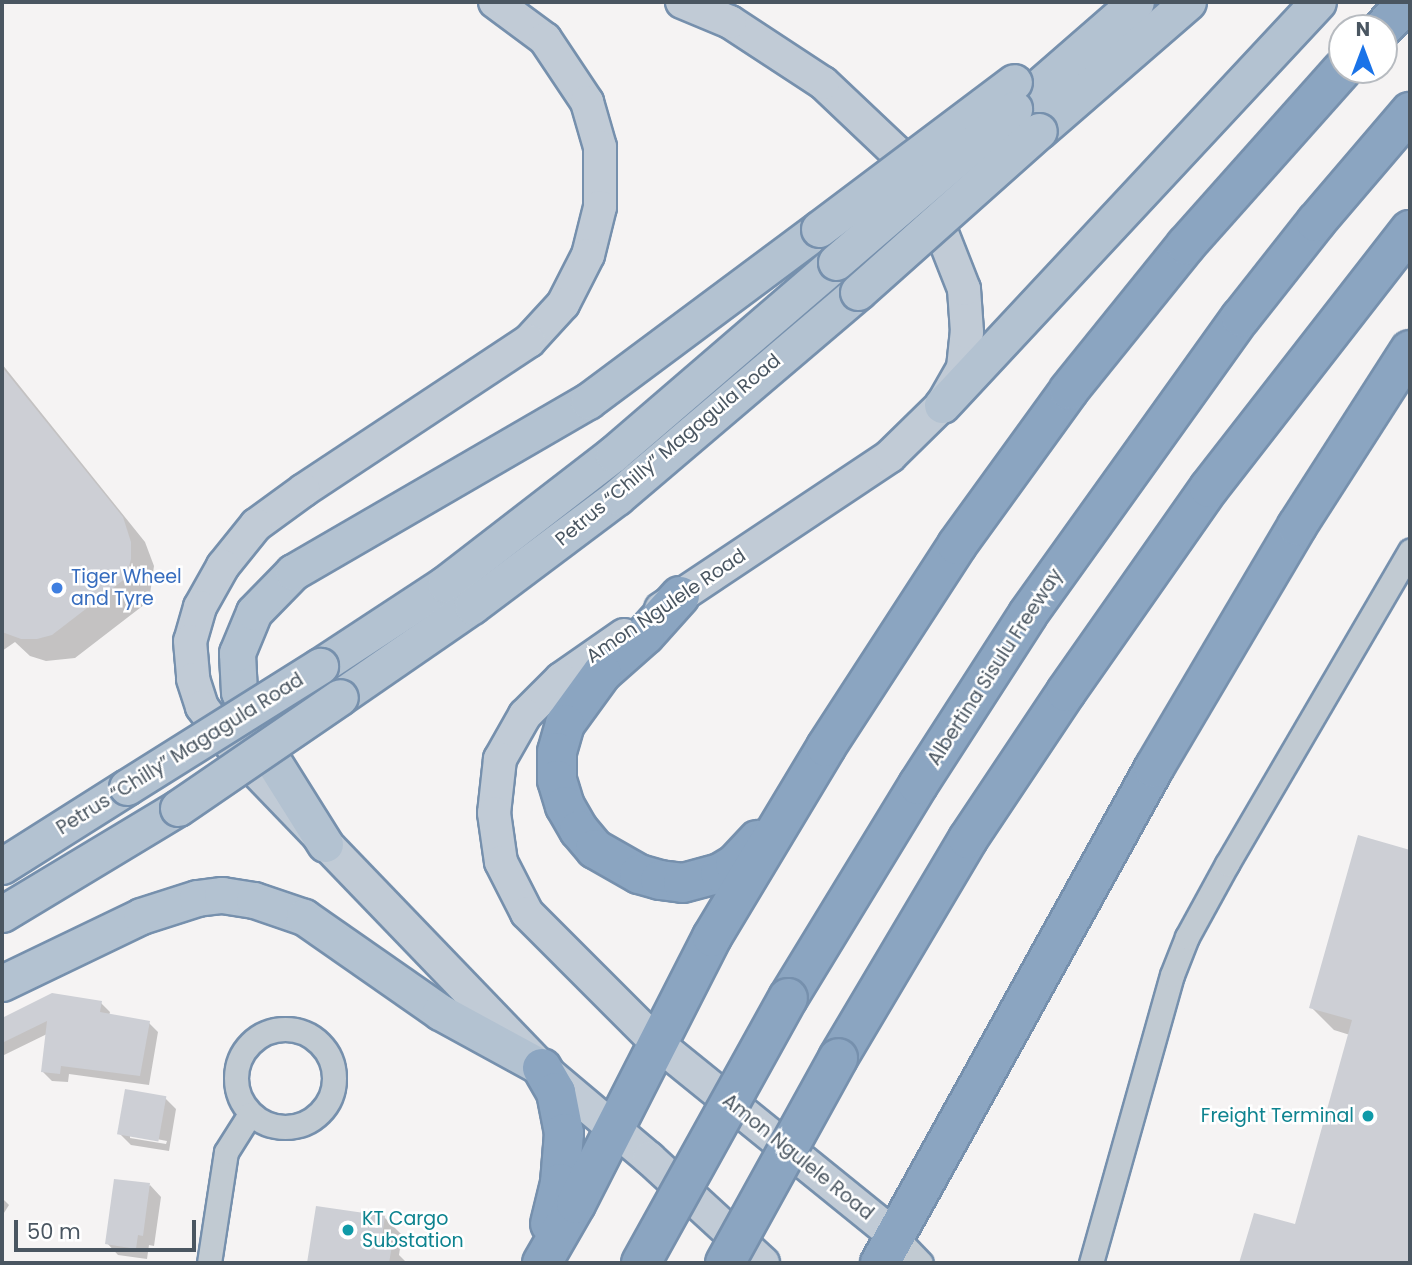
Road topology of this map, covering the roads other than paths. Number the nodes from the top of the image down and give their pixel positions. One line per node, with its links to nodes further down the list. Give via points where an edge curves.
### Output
1 (495, 2): 17 (main road, via 545,39 587,102 600,147 600,207 589,255 563,304 529,341 256,525 223,566 200,607 190,641 193,679 202,707 232,746)
2 (682, 2): 7 (main road, Amon Ngulele Road)
3 (1121, 2): 9 (main road)
4 (1136, 2): 9 (main road, Petrus “Chilly” Magagula Road)
5 (1188, 2): 9 (main road, Petrus “Chilly” Magagula Road)
6 (1318, 2): 13 (main road)
7 (726, 12): 13 (main road, Amon Ngulele Road, via 823,83 895,151 940,228 964,289 967,332 963,368)
8 (1330, 84): 16 (highway, via 1186,245 1069,390 957,545)
9 (1024, 106): 17 (main road, bridge, via 819,229 588,401 293,572 254,612 237,653 239,692 256,734); 18 (main road, Petrus “Chilly” Magagula Road, bridge, via 613,454 445,584); 19 (main road, Petrus “Chilly” Magagula Road, bridge, via 858,292 617,497 472,606 178,808)
10 (1410, 112): 28 (highway, Albertina Sisulu Freeway, bridge, via 1258,296 1028,614 788,998)
11 (1410, 230): 29 (highway, bridge, via 1209,488 968,839 838,1058)
12 (1410, 350): 25 (highway, via 1297,526 1154,768)
13 (942, 405): 15 (main road, Amon Ngulele Road, via 890,456)
14 (1410, 551): 32 (street, via 1187,937 1172,975)
15 (680, 596): 16 (highway, via 602,673 565,724 557,752 557,780 565,806 595,849 639,874 660,880 683,883 720,873 751,848); 21 (main road, Amon Ngulele Road, via 561,679 524,715 500,759 494,813 501,862 527,913)
16 (826, 747): 21 (highway, via 712,937)
17 (325, 844): 22 (main road)
18 (2, 866)
19 (2, 914)
20 (2, 983): 22 (main road, via 141,916 197,898 222,895 254,900 304,918 440,1012)
21 (658, 1044): 24 (highway); 25 (main road, Amon Ngulele Road)
22 (541, 1068): 24 (main road); 27 (highway, via 556,1091 564,1133 560,1183)
23 (250, 1114): 23 (street, via 238,1094 236,1070 246,1048 265,1033 288,1029 311,1036 328,1053 335,1075 331,1099 316,1117 294,1128 271,1126); 26 (street, via 226,1152)
24 (613, 1128): 27 (highway); 30 (main road)
25 (887, 1250): 31 (street)
26 (209, 1263)
27 (541, 1263)
28 (641, 1263)
29 (725, 1263)
30 (763, 1263)
31 (921, 1263)
32 (1091, 1263)

